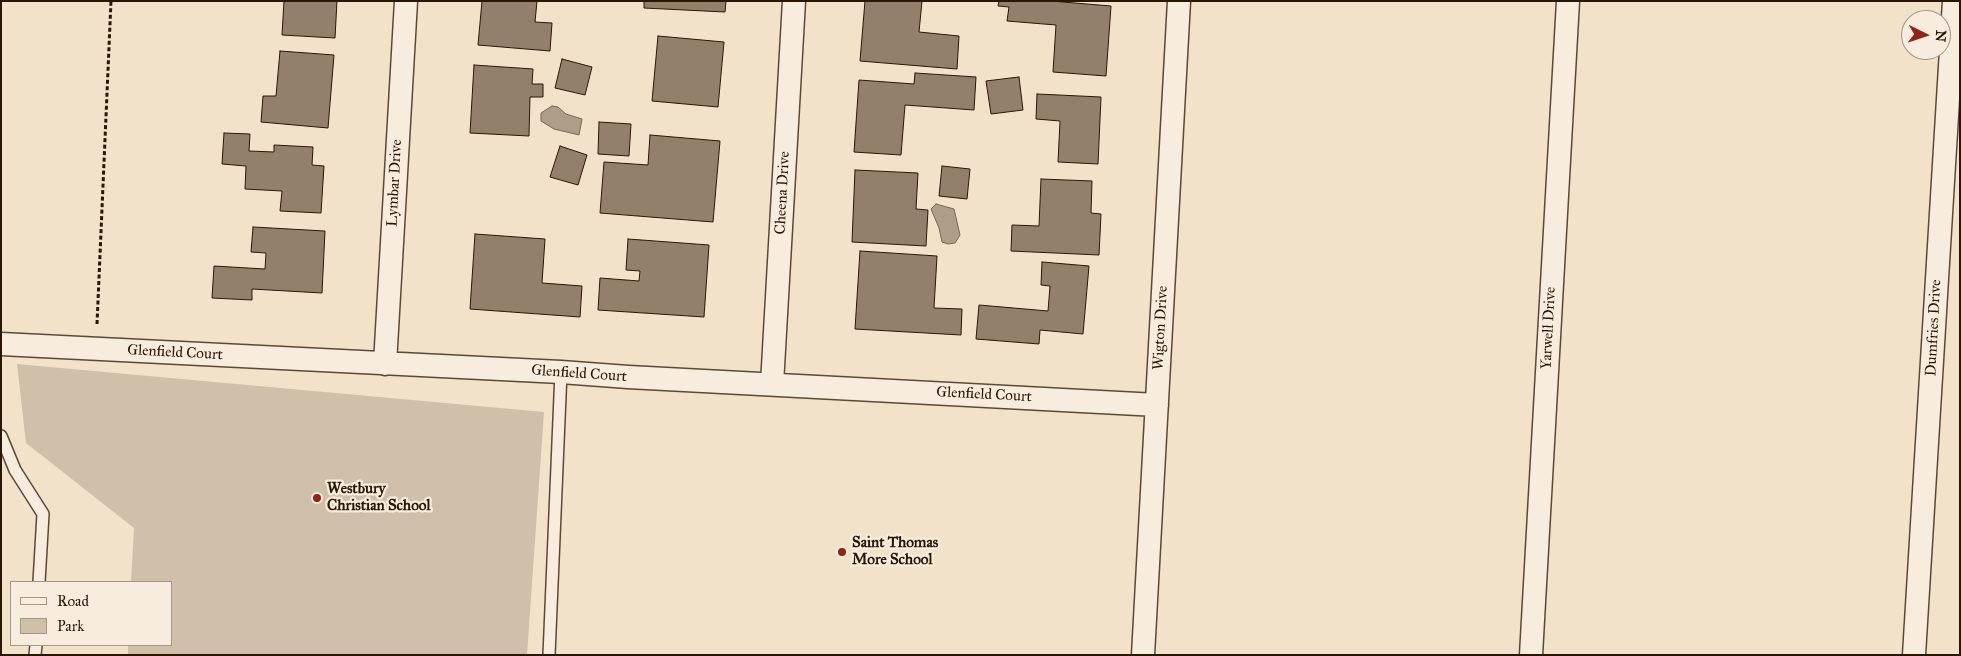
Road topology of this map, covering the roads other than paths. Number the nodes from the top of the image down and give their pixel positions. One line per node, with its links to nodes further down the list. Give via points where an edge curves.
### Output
1 (406, 1): 7 (street, Lymbar Drive)
2 (794, 1): 9 (street, Cheena Drive)
3 (1178, 1): 10 (street, Wigton Drive)
4 (1568, 1): 15 (street, Yarwell Drive)
5 (1954, 1): 16 (street, Dumfries Drive)
6 (1, 344): 7 (street, Glenfield Court)
7 (385, 364): 8 (street, Glenfield Court)
8 (561, 372): 9 (street, Glenfield Court); 13 (lane)
9 (772, 384): 10 (street, Glenfield Court)
10 (1157, 405): 14 (street, Wigton Drive)
11 (1, 436): 12 (lane, via 15,470 43,514)
12 (39, 581)
13 (549, 655)
14 (1143, 655)
15 (1531, 655)
16 (1914, 655)

